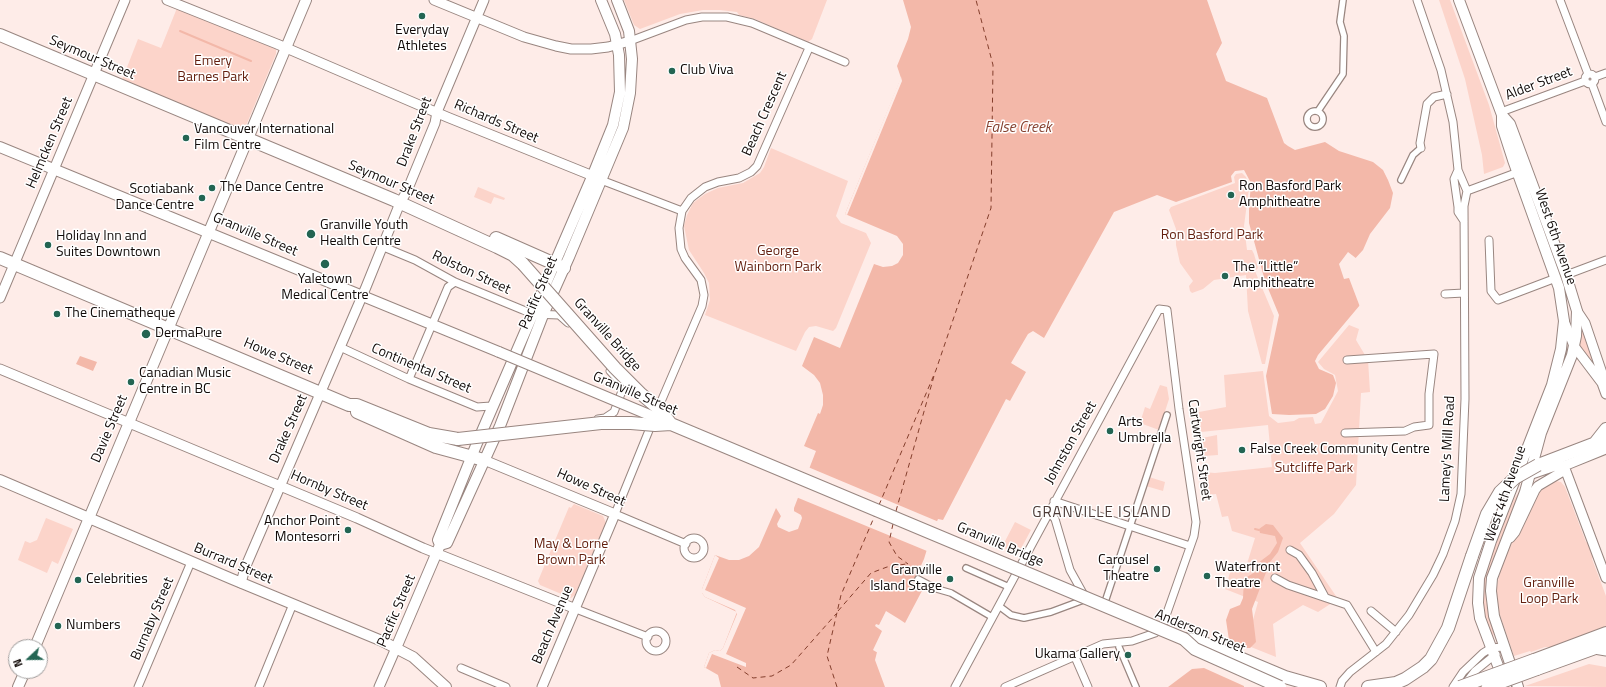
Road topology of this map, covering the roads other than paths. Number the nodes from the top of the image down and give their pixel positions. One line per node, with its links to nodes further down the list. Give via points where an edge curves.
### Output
1 (125, 0): 20 (street, Helmcken Street)
2 (166, 0): 16 (street, Richards Street)
3 (306, 0): 16 (main road, Davie Street)
4 (434, 0): 12 (street)
5 (484, 0): 12 (street, Drake Street)
6 (601, 0): 15 (main road, Pacific Street, via 616,34)
7 (617, 0): 14 (main road, Pacific Street)
8 (1343, 0): 23 (street, via 1340,17 1344,36 1343,74)
9 (1417, 0): 22 (street, Lamey's Mill Road, via 1435,48)
10 (1459, 0): 25 (main road, West 6th Avenue)
11 (1560, 0): 21 (street)
12 (476, 17): 15 (street, via 524,37 556,46 584,49); 24 (street, Drake Street)
13 (0, 35): 20 (highway, Seymour Street)
14 (630, 40): 15 (street); 17 (street, via 686,20 727,17 752,23); 33 (main road, Pacific Street, via 632,73 623,128)
15 (617, 44): 33 (main road, Pacific Street, via 620,71 617,109)
16 (286, 47): 24 (street, Richards Street); 27 (main road, Davie Street)
17 (809, 48): 18 (street); 37 (street, Beach Crescent, via 757,166 739,178 705,187 691,198)
18 (846, 62)
19 (1606, 73): 21 (street, Alder Street)
20 (94, 75): 27 (highway, Seymour Street); 30 (street, Helmcken Street)
21 (1590, 79): 25 (street, Alder Street); 26 (street)
22 (1447, 94): 29 (street, via 1434,97 1427,104); 31 (street, Lamey's Mill Road)
23 (1318, 111)
24 (437, 112): 33 (street, Richards Street); 36 (street, Drake Street)
25 (1502, 114): 32 (main road, West 6th Avenue, via 1510,124)
26 (1606, 122)
27 (248, 139): 36 (highway, Seymour Street); 40 (main road, Davie Street)
28 (0, 147): 30 (main road, Granville Street)
29 (1420, 148): 34 (street, via 1413,155)
30 (54, 169): 40 (main road, Granville Street); 45 (street, Helmcken Street)
31 (1458, 170): 35 (street, Lamey's Mill Road); 39 (street, Lamey's Mill Road, via 1454,179 1455,188 1458,212)
32 (1522, 171): 35 (street); 48 (main road, West 6th Avenue); 49 (main road, West 6th Avenue)
33 (597, 178): 37 (street, Richards Street); 47 (main road, Pacific Street)
34 (1401, 180)
35 (1468, 190): 39 (street, Lamey's Mill Road)
36 (400, 203): 38 (highway, Seymour Street); 42 (street, Drake Street)
37 (682, 211): 76 (street, Beach Crescent, via 678,228 680,245 685,258 701,280 704,295 702,306)
38 (425, 214): 46 (highway, Seymour Street, via 497,246); 47 (highway, via 436,211)
39 (1464, 221): 51 (street, Lamey's Mill Road)
40 (208, 231): 53 (main road, Granville Street); 60 (main road, Davie Street)
41 (1489, 240): 49 (street, via 1491,290 1498,300)
42 (382, 248): 50 (street, Rolston Street, via 415,260); 53 (street, Drake Street)
43 (0, 258): 45 (highway, Howe Street)
44 (1606, 260): 48 (street)
45 (14, 264): 54 (street, Helmcken Street); 60 (highway, Howe Street)
46 (524, 264): 78 (highway, Granville Bridge, bridge, via 620,373 660,410)
47 (559, 266): 56 (main road, Pacific Street); 57 (main road, Pacific Street)
48 (1566, 275): 55 (main road, West 6th Avenue)
49 (1556, 278): 58 (main road, West 6th Avenue, via 1562,298)
50 (455, 282): 56 (street, Rolston Street); 59 (street, via 448,287)
51 (1464, 293): 52 (street); 119 (street, Lamey's Mill Road, via 1465,399 1461,494 1458,509 1433,574)
52 (1445, 294)
53 (361, 297): 59 (main road, Granville Street); 63 (street, Drake Street)
54 (0, 298)
55 (1577, 311): 62 (main road, West 4th Avenue); 69 (street, West 6th Avenue, via 1585,323 1602,373)
56 (532, 314): 57 (street, Rolston Street); 74 (main road, Pacific Street)
57 (543, 315): 66 (main road, Pacific Street); 72 (street, Rolston Street, via 559,315 566,320 620,382 622,389)
58 (1564, 321): 62 (street, West 6th Avenue); 90 (main road, West 4th Avenue, via 1557,370)
59 (433, 324): 64 (main road, Granville Street); 68 (street)
60 (168, 328): 70 (highway, Howe Street); 77 (main road, Davie Street)
61 (1143, 339): 93 (street, Johnston Street); 99 (street, Cartwright Street, via 1159,309 1167,310 1196,522)
62 (1574, 346): 69 (street, West 6th Avenue); 89 (main road, West 4th Avenue, via 1541,433)
63 (340, 347): 68 (street, Continental Street); 70 (street, Drake Street)
64 (499, 352): 78 (main road, Granville Bridge, bridge)
65 (1347, 360): 81 (street, via 1434,354 1429,394 1429,425 1405,431)
66 (524, 365): 72 (street, Granville Street); 79 (main road, Pacific Street)
67 (0, 369): 77 (street, Hornby Street)
68 (409, 379): 74 (street, Continental Street, via 477,407)
69 (1602, 383): 71 (street, West 6th Avenue)
70 (321, 392): 73 (highway, Howe Street); 92 (street, Drake Street)
71 (1606, 394)
72 (618, 403): 76 (street, Granville Street); 79 (street, via 614,412 606,418 512,430)
73 (349, 405): 82 (highway, Howe Street, via 357,405 429,434); 86 (highway, via 375,422 436,447)
74 (493, 405): 86 (main road, Pacific Street)
75 (1166, 415): 97 (street)
76 (654, 418): 85 (street, Granville Street); 95 (street, Beach Avenue)
77 (128, 423): 92 (street, Hornby Street); 96 (main road, Davie Street)
78 (671, 424): 82 (highway, Granville Bridge, bridge, via 655,426 601,423); 123 (highway, Granville Bridge, bridge)
79 (500, 426): 87 (main road, Pacific Street)
80 (1606, 429): 83 (highway)
81 (1345, 433)
82 (458, 439)
83 (1597, 442): 149 (highway, bridge, via 1530,469 1500,492 1484,521 1448,628 1438,649 1414,674 1396,683)
84 (1606, 449): 88 (street)
85 (734, 452)
86 (471, 456): 87 (highway); 101 (main road, Pacific Street, via 438,540)
87 (484, 460): 95 (street, Howe Street); 101 (main road, Pacific Street, via 447,543)
88 (1564, 466): 89 (street, via 1558,465); 100 (street, via 1560,473 1535,490 1515,532); 106 (street)
89 (1530, 474): 90 (street); 100 (main road, West 4th Avenue)
90 (1515, 479): 130 (main road, West 4th Avenue, via 1479,578 1480,618)
91 (0, 480): 96 (main road, Burrard Street)
92 (280, 486): 101 (street, Hornby Street); 108 (street, Drake Street)
93 (1054, 501): 94 (street, Johnston Street); 97 (street)
94 (1049, 512): 109 (street, Johnston Street); 111 (street, via 1055,518 1070,570)
95 (615, 514): 98 (street, Howe Street); 115 (street, Beach Avenue)
96 (88, 518): 103 (main road, Burrard Street); 122 (main road, Davie Street)
97 (1130, 526): 99 (street); 113 (street)
98 (686, 544)
99 (1190, 546): 118 (street, Cartwright Street)
100 (1504, 546): 126 (main road, West 4th Avenue, via 1490,590)
101 (438, 549): 115 (street, Hornby Street); 127 (main road, Pacific Street)
102 (1290, 550): 110 (street, via 1299,555)
103 (191, 562): 108 (main road, Burrard Street); 135 (street, Burnaby Street)
104 (966, 568): 109 (street)
105 (1276, 578): 110 (street, via 1288,585)
106 (1606, 578)
107 (918, 579): 117 (street, via 951,593)
108 (241, 583): 112 (main road, Burrard Street)
109 (1009, 587): 114 (street, Johnston Street)
110 (1325, 597): 129 (street, via 1347,605)
111 (1086, 599): 113 (street, Anderson Street); 114 (street, via 1051,612 1024,618 1011,615)
112 (293, 604): 127 (main road, Burrard Street); 136 (street)
113 (1104, 605): 118 (street, Anderson Street)
114 (999, 606): 117 (street, Johnston Street)
115 (576, 609): 121 (street, Hornby Street); 140 (street, Beach Avenue)
116 (1371, 611): 119 (street)
117 (992, 617): 141 (street, Johnston Street)
118 (1163, 631): 132 (street, via 1132,641 1103,644); 146 (street, Anderson Street)
119 (1396, 632): 129 (street, Lamey's Mill Road)
120 (1606, 633): 133 (highway)
121 (648, 637)
122 (38, 639)
123 (1184, 639): 145 (highway, bridge, via 1194,649); 147 (highway, Granville Bridge, via 1197,640 1285,677)
124 (1606, 644): 128 (highway)
125 (1119, 647): 144 (street)
126 (1503, 647): 130 (street); 154 (main road, West 4th Avenue)
127 (396, 648): 137 (street, Pacific Street); 138 (main road, Burrard Street, via 413,657)
128 (1590, 650): 131 (street); 133 (highway)
129 (1376, 652): 148 (street, Lamey's Mill Road, via 1350,672)
130 (1493, 652): 150 (street, via 1473,661); 151 (street); 153 (main road, West 4th Avenue)
131 (1606, 652)
132 (1075, 657): 142 (street); 143 (street)
133 (1536, 664): 151 (highway, bridge); 152 (highway, bridge)
134 (462, 668): 139 (street)
135 (138, 687)
136 (259, 687)
137 (379, 687)
138 (446, 687)
139 (506, 687)
140 (542, 687)
141 (956, 687)
142 (1005, 687)
143 (1088, 687)
144 (1136, 687)
145 (1280, 687)
146 (1306, 687)
147 (1320, 687)
148 (1340, 687)
149 (1368, 687)
150 (1453, 687)
151 (1461, 687)
152 (1488, 687)
153 (1506, 687)
154 (1518, 687)

